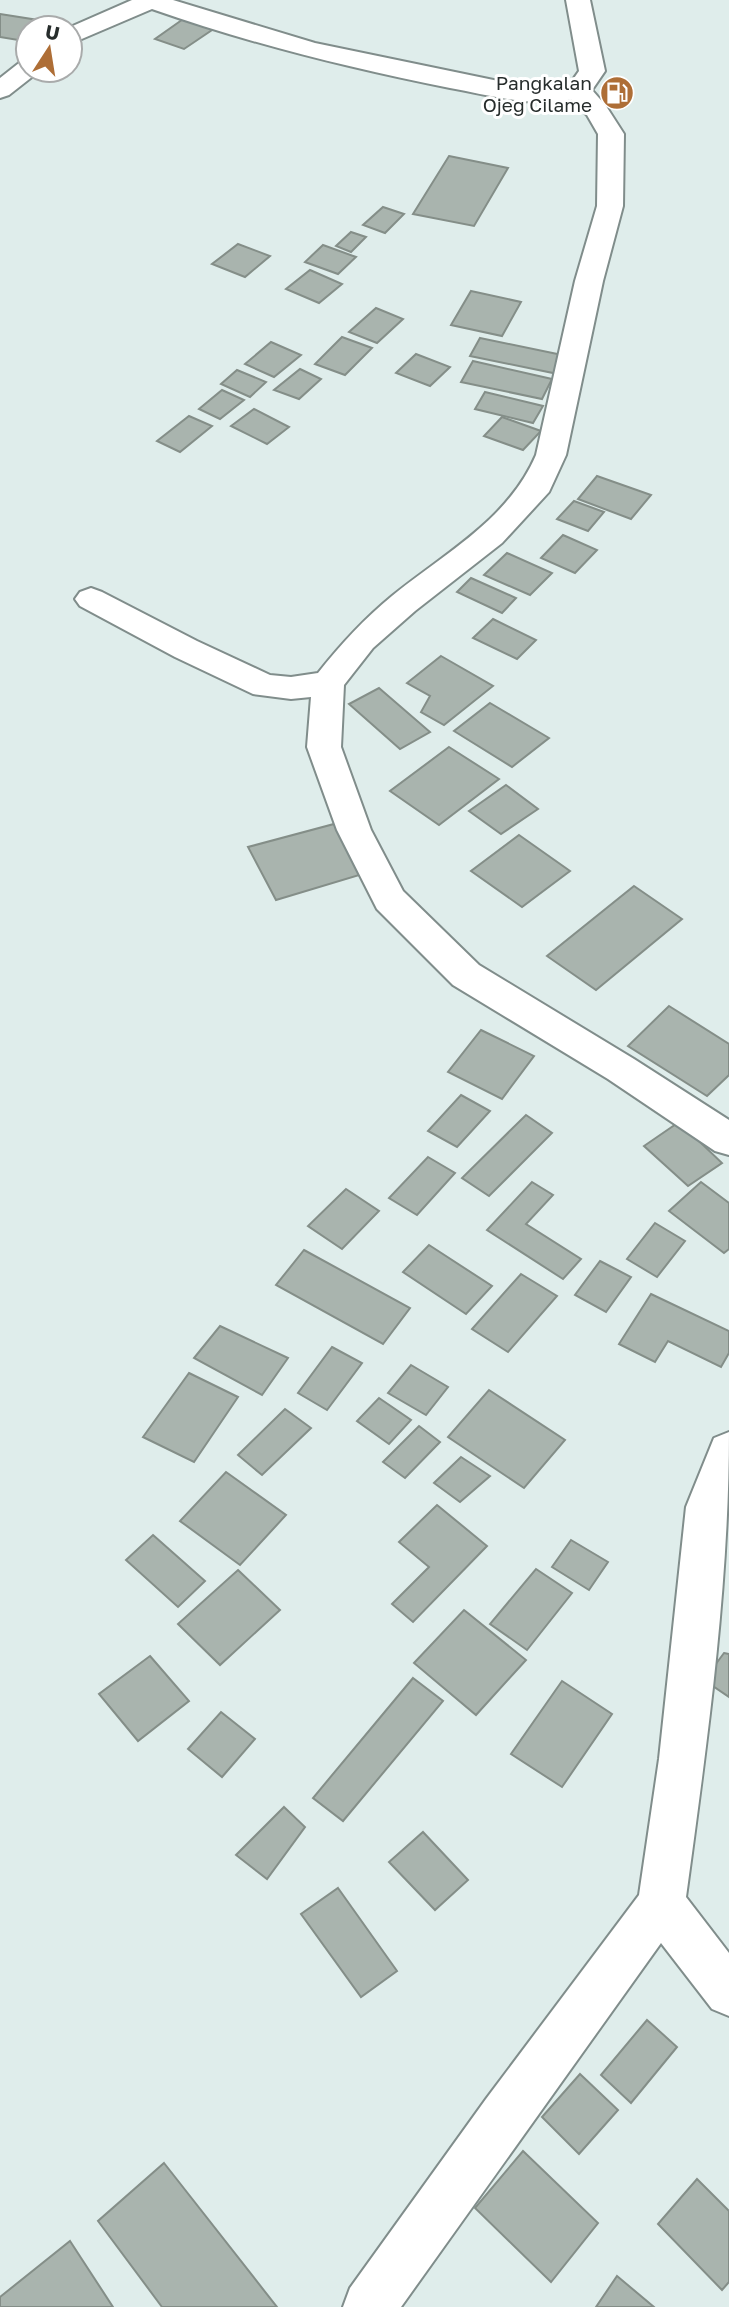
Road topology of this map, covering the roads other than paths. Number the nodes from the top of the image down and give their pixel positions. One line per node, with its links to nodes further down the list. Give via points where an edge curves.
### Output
1 (150, 0): 3 (street); 6 (street, via 219,24 422,75 516,92)
2 (578, 0): 6 (street, via 592,71)
3 (84, 30)
4 (14, 79): 5 (street)
5 (0, 90)
6 (577, 90): 8 (street, via 611,134 610,206 551,455 538,485 491,536 362,640)
7 (91, 600): 8 (street, via 265,686)
8 (328, 683): 9 (street, via 324,747 354,831 390,900 466,975)
9 (729, 1140)
10 (729, 1451): 11 (street, via 707,1507 682,1759)
11 (661, 1904): 12 (street); 13 (street)
12 (729, 1992)
13 (369, 2307)

